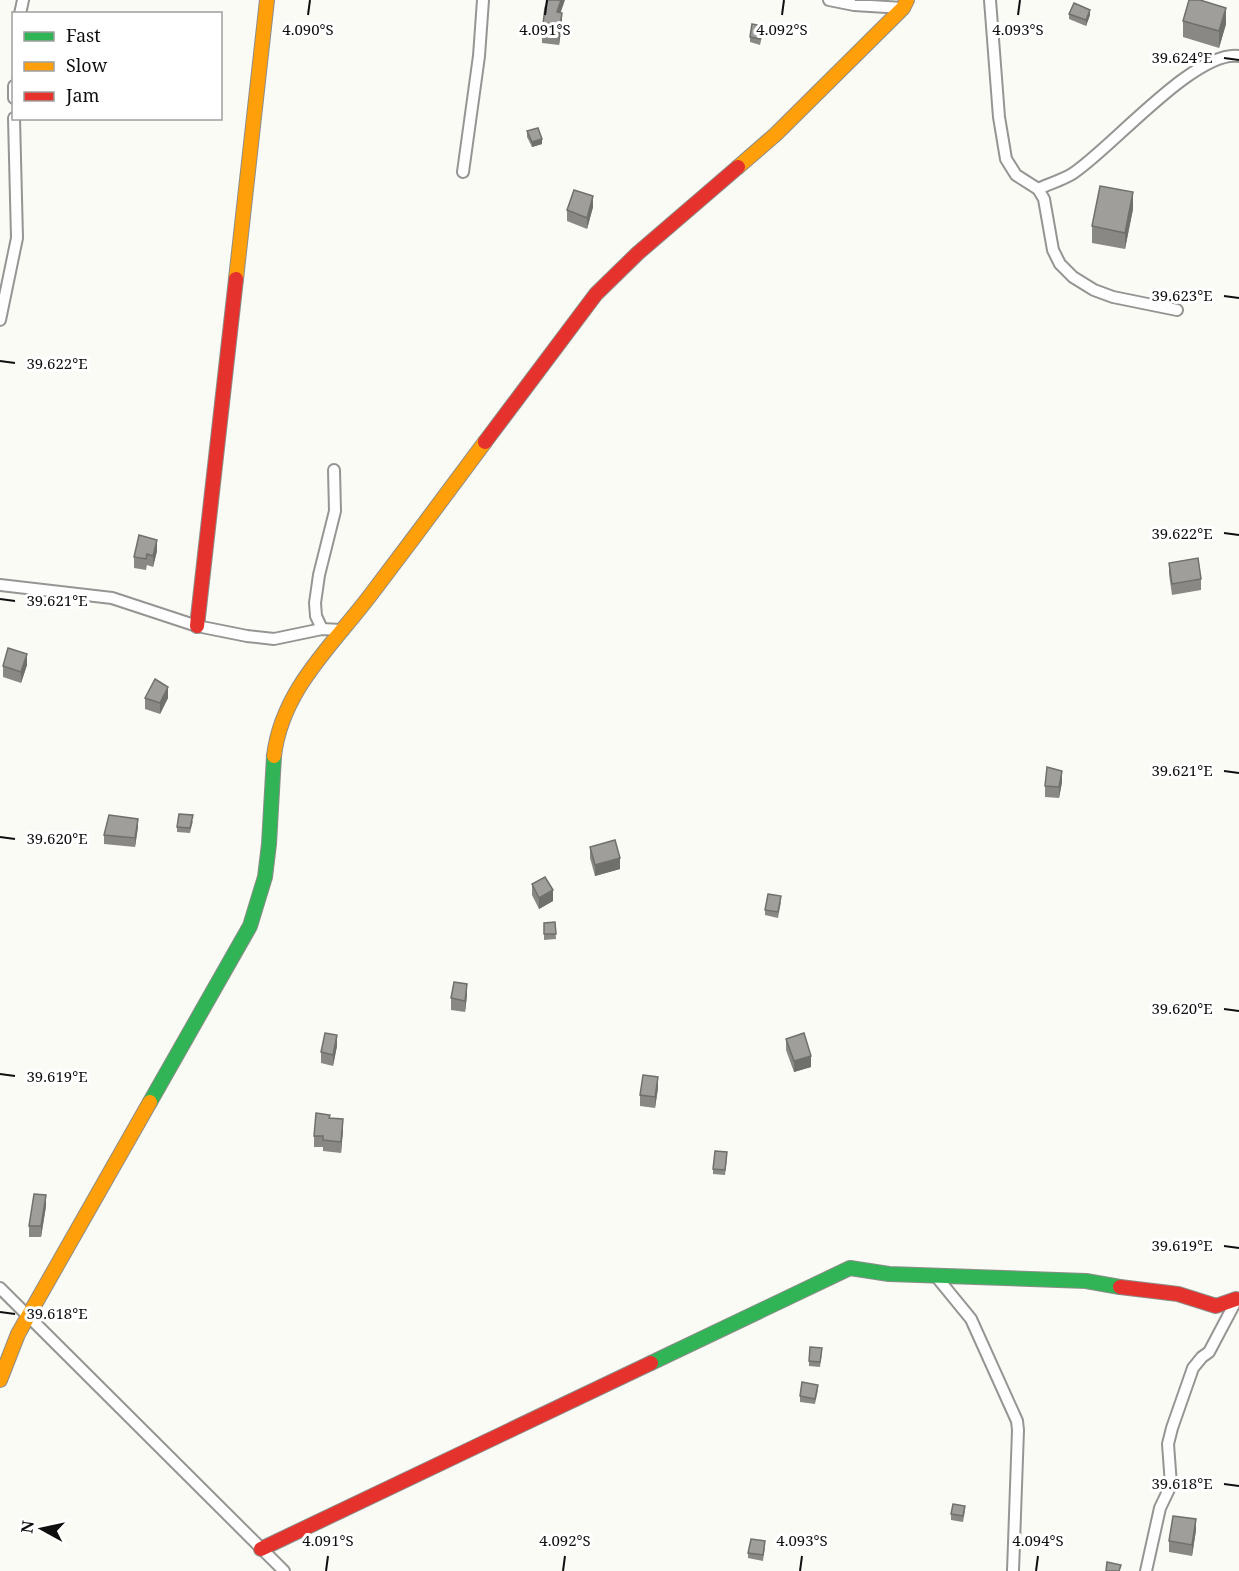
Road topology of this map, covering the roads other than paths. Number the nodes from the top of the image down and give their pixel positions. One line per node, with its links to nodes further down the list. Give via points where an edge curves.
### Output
1 (267, 0): 14 (street)
2 (483, 0): 8 (street)
3 (829, 0): 5 (street, via 854,5)
4 (990, 0): 9 (street, via 1006,159 1016,175)
5 (905, 4): 16 (street, via 776,134 596,294)
6 (1239, 56): 9 (street, via 1220,59 1196,71 1072,174)
7 (14, 120): 11 (street, via 17,238)
8 (463, 172)
9 (1038, 189): 10 (street, via 1047,212 1053,250 1073,277 1113,297)
10 (1177, 310)
11 (0, 320)
12 (334, 470): 15 (street, via 335,511 315,603)
13 (0, 585): 14 (street, via 112,598)
14 (197, 626): 15 (street, via 274,639)
15 (322, 629): 16 (street)
16 (341, 630): 20 (street, via 306,674 287,707 274,753 265,877 250,926)
17 (935, 1275): 19 (street, via 1086,1281 1178,1294 1216,1306); 22 (street, via 850,1268); 24 (street, via 971,1319 1017,1421)
18 (2, 1292): 20 (street)
19 (1238, 1298): 25 (street, via 1209,1352 1195,1365 1172,1428 1168,1444 1171,1485 1160,1508)
20 (29, 1315): 21 (street); 22 (street)
21 (0, 1380)
22 (261, 1549): 23 (street)
23 (284, 1571)
24 (1013, 1571)
25 (1146, 1571)

